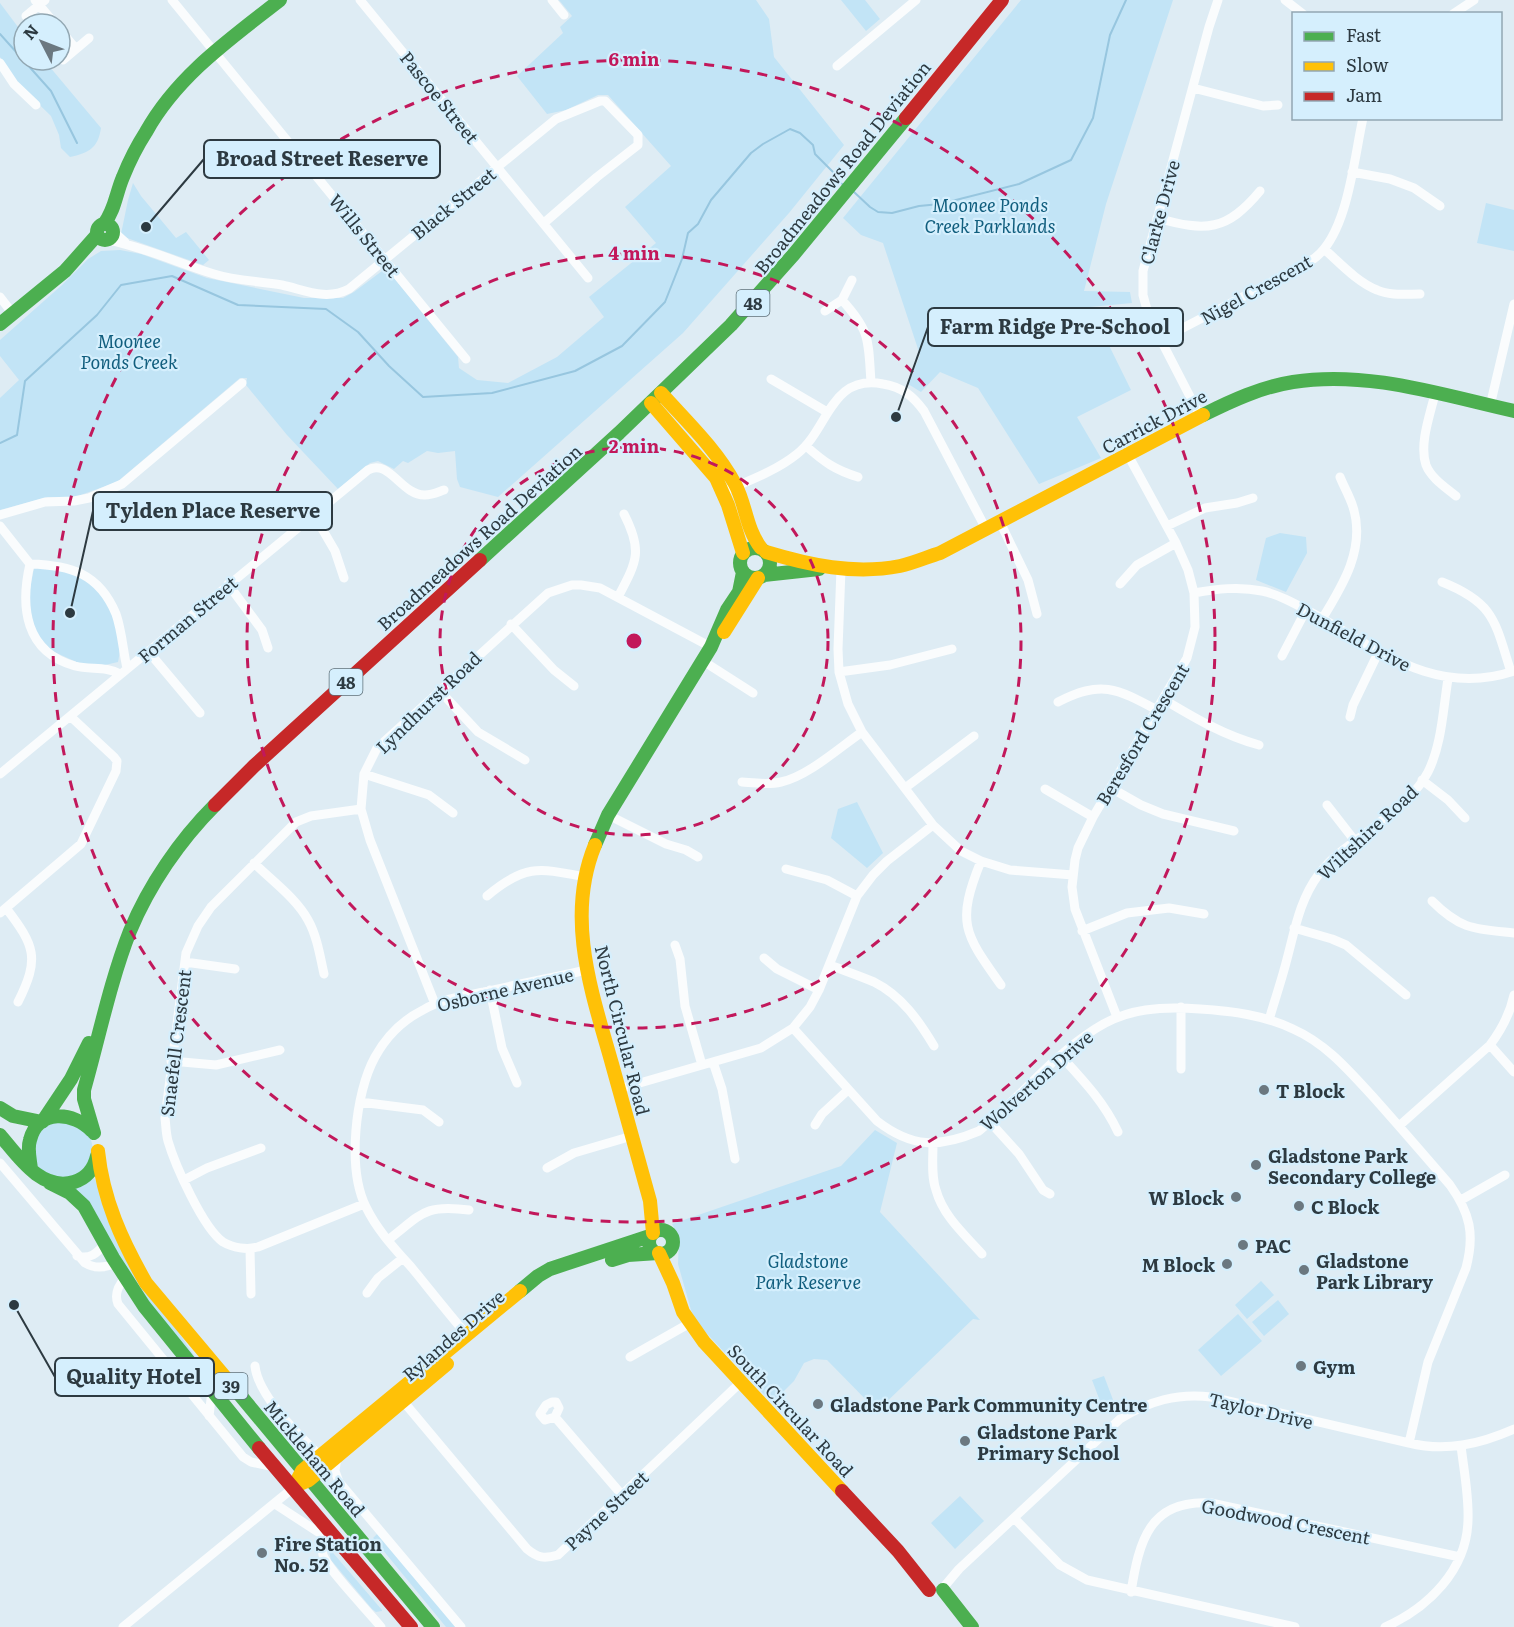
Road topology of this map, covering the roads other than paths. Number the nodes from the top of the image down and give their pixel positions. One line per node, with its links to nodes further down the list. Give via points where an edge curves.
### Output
1 (172, 0): 17 (street, Wills Street)
2 (280, 0): 17 (street)
3 (360, 0): 24 (street, Pascoe Street)
4 (552, 0): 12 (street)
5 (916, 0): 19 (street)
6 (1002, 0): 48 (street, Broadmeadows Road Deviation / 48, via 748,308)
7 (1218, 0): 20 (street, Clarke Drive)
8 (1285, 0): 10 (street)
9 (1474, 0): 11 (street)
10 (1300, 12)
11 (1456, 12)
12 (564, 15)
13 (89, 38): 15 (street)
14 (72, 44): 15 (street)
15 (76, 49): 16 (street)
16 (72, 52)
17 (215, 53): 30 (street, via 178,86 150,122 123,178); 32 (street, Wills Street)
18 (0, 63): 21 (street, via 14,84)
19 (837, 66)
20 (1193, 88): 22 (street, via 1263,106); 28 (street, Clarke Drive)
21 (36, 105)
22 (1278, 105)
23 (1363, 120): 25 (street, Nigel Crescent)
24 (497, 167): 29 (street, Pascoe Street); 29 (street, Black Street, via 556,119 600,101 608,103 638,135 636,147); 32 (street, Black Street)
25 (1352, 172): 27 (street, via 1414,188); 31 (street, Nigel Crescent, via 1343,212)
26 (1260, 191): 28 (street, via 1240,214 1223,224 1183,226)
27 (1440, 206)
28 (1157, 219): 42 (street, Clarke Drive, via 1143,271 1143,296)
29 (544, 223): 33 (street, Pascoe Street)
30 (107, 233): 32 (street, Black Street, via 127,244 224,277 325,295 349,289); 40 (street)
31 (1324, 249): 35 (street, via 1377,290); 42 (street, Nigel Crescent, via 1316,258)
32 (385, 259): 43 (street, Wills Street)
33 (588, 278)
34 (852, 280): 37 (street)
35 (1420, 294)
36 (0, 297): 40 (street)
37 (842, 300): 39 (street); 45 (street, via 859,319 867,336)
38 (1514, 308): 49 (street)
39 (825, 311)
40 (13, 314): 41 (street)
41 (0, 324)
42 (1160, 340): 52 (street, Clarke Drive)
43 (466, 358)
44 (771, 379): 51 (street)
45 (871, 382): 51 (street, via 845,392); 70 (street, via 898,387 917,402)
46 (242, 383): 65 (street, via 122,484 89,498 45,502)
47 (1435, 394): 49 (street, Carrick Drive); 52 (street, Carrick Drive, via 1383,382 1323,379 1265,389); 62 (street, via 1424,449 1426,465)
48 (656, 398): 53 (street); 55 (street); 158 (street, Broadmeadows Road Deviation / 48, via 210,809 180,844 150,890 123,949)
49 (1490, 406): 50 (street, Carrick Drive)
50 (1514, 411)
51 (827, 412): 54 (street)
52 (1200, 416): 56 (street, Carrick Drive)
53 (702, 438): 55 (street); 59 (street)
54 (806, 446): 57 (street, via 840,472); 59 (street, via 777,467)
55 (691, 449): 61 (street)
56 (1128, 455): 67 (street, Carrick Drive); 69 (street, Beresford Crescent)
57 (858, 477)
58 (1340, 477): 88 (street, via 1355,516 1354,557)
59 (737, 486): 61 (street); 72 (street, via 750,534)
60 (444, 490): 66 (street, Forman Street, via 418,494 376,467)
61 (723, 492): 73 (street)
62 (1456, 496)
63 (1253, 498): 69 (street, via 1205,508)
64 (624, 514): 85 (street, via 633,532 636,554)
65 (0, 515)
66 (314, 515): 80 (street); 82 (street, Forman Street)
67 (1000, 522): 70 (street, Carrick Drive); 87 (street, via 1028,580)
68 (0, 526): 75 (street)
69 (1167, 526): 71 (street, Beresford Crescent)
70 (986, 529): 76 (street, Carrick Drive, via 940,553 901,565)
71 (1176, 543): 83 (street, via 1137,565); 84 (street, Beresford Crescent)
72 (764, 550): 73 (street, via 751,548); 74 (street, Carrick Drive); 79 (street, via 770,561)
73 (743, 553): 77 (street, via 739,561)
74 (786, 557): 76 (street, Carrick Drive); 78 (street)
75 (30, 564): 97 (street, via 65,566 95,583 115,612); 97 (street, via 24,606 38,641 61,661)
76 (834, 569): 78 (street, Carrick Drive); 99 (street)
77 (743, 572): 79 (street, via 749,577); 90 (street, North Circular Road, via 739,592)
78 (784, 574): 79 (street, Carrick Drive)
79 (761, 576): 90 (street, North Circular Road)
80 (344, 578)
81 (1442, 582): 98 (street, via 1464,591 1486,608)
82 (228, 584): 91 (street, via 262,630); 93 (street, Forman Street)
83 (1119, 584)
84 (1194, 593): 86 (street, Dunfield Drive, via 1220,588 1253,589); 104 (street, Beresford Crescent, via 1195,627 1187,658)
85 (618, 597): 89 (street, Lyndhurst Road, via 600,588 581,585 555,589); 90 (street, Lyndhurst Road)
86 (1306, 610): 88 (street, Dunfield Drive); 95 (street)
87 (1037, 614)
88 (1322, 619): 94 (street, Dunfield Drive)
89 (511, 624): 101 (street); 102 (street, Lyndhurst Road)
90 (711, 647): 96 (street, North Circular Road)
91 (268, 648)
92 (952, 649): 99 (street, via 890,665)
93 (148, 651): 97 (street, Forman Street); 107 (street)
94 (1379, 651): 100 (street, Dunfield Drive); 109 (street)
95 (1282, 656)
96 (703, 661): 103 (street); 124 (street, North Circular Road)
97 (124, 671): 108 (street, Forman Street)
98 (1512, 671): 100 (street, Dunfield Drive, via 1473,680)
99 (839, 672): 110 (street, via 848,704)
100 (1448, 679): 116 (street, Wiltshire Road, via 1438,743)
101 (574, 686)
102 (439, 690): 113 (street, via 478,732); 115 (street, Lyndhurst Road, via 377,748)
103 (753, 693)
104 (1163, 699): 106 (street, Beresford Crescent); 112 (street, via 1217,730)
105 (1058, 702): 106 (street, via 1092,688 1104,688 1118,690)
106 (1156, 710): 119 (street, Beresford Crescent)
107 (200, 713)
108 (70, 716): 114 (street, Forman Street); 139 (street, via 114,757 116,771 81,844)
109 (1350, 717)
110 (862, 732): 117 (street, via 790,779); 118 (street)
111 (974, 736): 118 (street)
112 (1259, 745)
113 (525, 760)
114 (0, 774)
115 (364, 774): 122 (street, Lyndhurst Road); 123 (street, via 429,795)
116 (1422, 780): 126 (street); 129 (street, Wiltshire Road, via 1394,811)
117 (742, 782)
118 (905, 788): 127 (street)
119 (1111, 788): 125 (street, Beresford Crescent); 128 (street, via 1163,814)
120 (1045, 789): 125 (street)
121 (1327, 805): 129 (street)
122 (361, 809): 132 (street, Snaefell Crescent, via 303,818); 157 (street, Lyndhurst Road)
123 (453, 813)
124 (608, 815): 130 (street); 135 (street, North Circular Road)
125 (1093, 817): 134 (street, Beresford Crescent, via 1078,848)
126 (1465, 818)
127 (933, 825): 131 (street, via 952,844); 137 (street, via 873,874)
128 (1234, 831)
129 (1355, 841): 141 (street, Wiltshire Road, via 1320,872)
130 (698, 857)
131 (981, 861): 134 (street, via 1010,870); 151 (street, via 970,888 965,919 979,955)
132 (254, 863): 146 (street, Snaefell Crescent, via 204,915); 150 (street, via 308,919)
133 (786, 869): 137 (street, via 827,880)
134 (1073, 875): 142 (street, Beresford Crescent, via 1075,909)
135 (585, 877): 136 (street, via 530,871 509,879); 149 (street, North Circular Road, via 581,916)
136 (487, 896)
137 (857, 896): 147 (street)
138 (1432, 901): 143 (street, via 1463,925)
139 (3, 910): 156 (street, via 28,942 33,960)
140 (1204, 914): 142 (street, via 1169,908 1127,913)
141 (1294, 928): 154 (street, via 1346,945); 161 (street, Wiltshire Road)
142 (1082, 931): 160 (street, Beresford Crescent)
143 (1514, 933)
144 (675, 945): 169 (street, via 685,1006)
145 (764, 958): 153 (street)
146 (185, 962): 148 (street); 167 (street, Snaefell Crescent)
147 (830, 965): 153 (street); 164 (street, via 889,992 907,1007)
148 (235, 969)
149 (586, 970): 152 (street, Osborne Avenue); 173 (street, North Circular Road)
150 (324, 974)
151 (1001, 985)
152 (490, 990): 157 (street, Osborne Avenue); 172 (street, via 502,1048)
153 (819, 990): 162 (street)
154 (1406, 995)
155 (1514, 995): 163 (street, via 1502,1030)
156 (18, 1002)
157 (435, 1004): 175 (street, Osborne Avenue, via 403,1023 386,1041 369,1069)
158 (106, 1007): 177 (street, Broadmeadows Road Deviation / 48, via 82,1059); 183 (street, Broadmeadows Road Deviation / 48, via 84,1090)
159 (1181, 1007): 160 (street, Wolverton Drive); 161 (street, Wolverton Drive); 170 (street)
160 (1117, 1017): 166 (street, Wolverton Drive)
161 (1269, 1020): 181 (street, Wolverton Drive, via 1315,1041 1334,1056)
162 (793, 1028): 168 (street, via 761,1048); 174 (street, Wolverton Drive)
163 (1490, 1045): 171 (street); 181 (street)
164 (934, 1046)
165 (280, 1050): 167 (street, via 216,1065)
166 (1061, 1056): 179 (street, Wolverton Drive); 182 (street, via 1097,1096)
167 (171, 1061): 194 (street, Snaefell Crescent, via 166,1128)
168 (713, 1062): 169 (street); 189 (street)
169 (702, 1065): 173 (street)
170 (1181, 1069)
171 (1514, 1072)
172 (517, 1083)
173 (619, 1089): 185 (street, North Circular Road)
174 (848, 1090): 180 (street); 186 (street, Wolverton Drive, via 892,1132)
175 (360, 1102): 178 (street, via 423,1110); 198 (street, Osborne Avenue, via 355,1163)
176 (0, 1108): 177 (street, via 21,1119)
177 (43, 1121): 183 (street, via 71,1116); 192 (street, via 31,1137)
178 (439, 1122)
179 (990, 1122): 186 (street, Wolverton Drive, via 959,1140); 196 (street)
180 (815, 1125)
181 (1399, 1126): 197 (street, Wolverton Drive)
182 (1118, 1132)
183 (94, 1133): 188 (street, 39)
184 (0, 1135): 192 (street, 39)
185 (632, 1136): 191 (street, via 574,1153); 200 (street, North Circular Road)
186 (933, 1144): 205 (street, via 935,1189 941,1204)
187 (261, 1148): 194 (street)
188 (98, 1151): 195 (street, via 91,1172 82,1180 61,1186); 228 (street, Mickleham Road / 39, via 101,1180 118,1231 146,1283)
189 (735, 1159)
190 (0, 1163): 206 (street)
191 (547, 1168)
192 (31, 1169): 195 (street, 39)
193 (1505, 1175): 197 (street)
194 (184, 1180): 203 (street, Snaefell Crescent, via 212,1232 226,1244)
195 (50, 1183): 202 (street, Mickleham Road / 39, via 80,1201)
196 (1050, 1194)
197 (1461, 1200): 223 (street, Wolverton Drive, via 1468,1216 1470,1252 1428,1362)
198 (364, 1204): 201 (street, Osborne Avenue); 203 (street)
199 (469, 1210): 201 (street, via 432,1209)
200 (656, 1233): 204 (street, South Circular Road, via 650,1246); 204 (street, North Circular Road, via 672,1240); 209 (street, Rylandes Drive)
201 (388, 1240): 207 (street, Osborne Avenue)
202 (105, 1244): 206 (street, via 90,1257); 208 (street, Mickleham Road / 39)
203 (250, 1249): 212 (street)
204 (662, 1252): 209 (street, Rylandes Drive); 213 (street, South Circular Road)
205 (982, 1254)
206 (77, 1256): 208 (street, via 94,1268)
207 (403, 1258): 211 (street, via 378,1278); 214 (street)
208 (116, 1263): 210 (street, Mickleham Road / 39)
209 (574, 1266): 214 (street, Rylandes Drive, via 543,1283)
210 (125, 1278): 218 (street, Mickleham Road / 39); 220 (street, Mickleham Road, via 116,1294 118,1304)
211 (367, 1293)
212 (251, 1294)
213 (690, 1323): 215 (street); 217 (street, South Circular Road)
214 (470, 1338): 219 (street, Rylandes Drive)
215 (630, 1357)
216 (255, 1366): 225 (street, via 266,1392)
217 (740, 1383): 230 (street, Payne Street); 237 (street, South Circular Road)
218 (212, 1390): 220 (street); 227 (street, Mickleham Road / 39)
219 (400, 1397): 225 (street, Rylandes Drive); 226 (street, Rylandes Drive); 230 (street, Payne Street, via 536,1556 544,1559 558,1555)
220 (209, 1416): 227 (street, Mickleham Road, via 243,1457)
221 (555, 1417): 230 (street)
222 (1514, 1429): 224 (street, Taylor Drive)
223 (1409, 1443): 224 (street, Taylor Drive); 234 (street, Taylor Drive, via 1212,1397 1178,1396 1157,1400 1120,1419)
224 (1461, 1446): 236 (street, via 1468,1523)
225 (320, 1456): 228 (street, Rylandes Drive)
226 (337, 1456): 228 (street, Rylandes Drive); 233 (street, Mickleham Road, via 336,1477)
227 (275, 1467): 229 (street, Mickleham Road / 39)
228 (306, 1475): 229 (street); 231 (street, Mickleham Road / 39)
229 (293, 1488): 232 (street); 235 (street, Mickleham Road / 39)
230 (622, 1495)
231 (325, 1498): 233 (street); 242 (street, Mickleham Road / 39)
232 (275, 1504): 235 (street, via 318,1532); 239 (street)
233 (361, 1509): 243 (street, Mickleham Road)
234 (1014, 1518): 237 (street, Taylor Drive); 238 (street, via 1075,1575)
235 (330, 1532): 240 (street, Mickleham Road, via 323,1555); 241 (street, Mickleham Road / 39)
236 (1460, 1557): 238 (street, Goodwood Crescent, via 1195,1502 1169,1511 1145,1534 1137,1553); 247 (street, via 1439,1590 1420,1608)
237 (938, 1589): 244 (street, South Circular Road); 245 (street, South Circular Road)
238 (1131, 1592): 246 (street)
239 (123, 1627)
240 (381, 1627)
241 (411, 1627)
242 (433, 1627)
243 (461, 1627)
244 (967, 1627)
245 (972, 1627)
246 (1295, 1627)
247 (1385, 1627)

